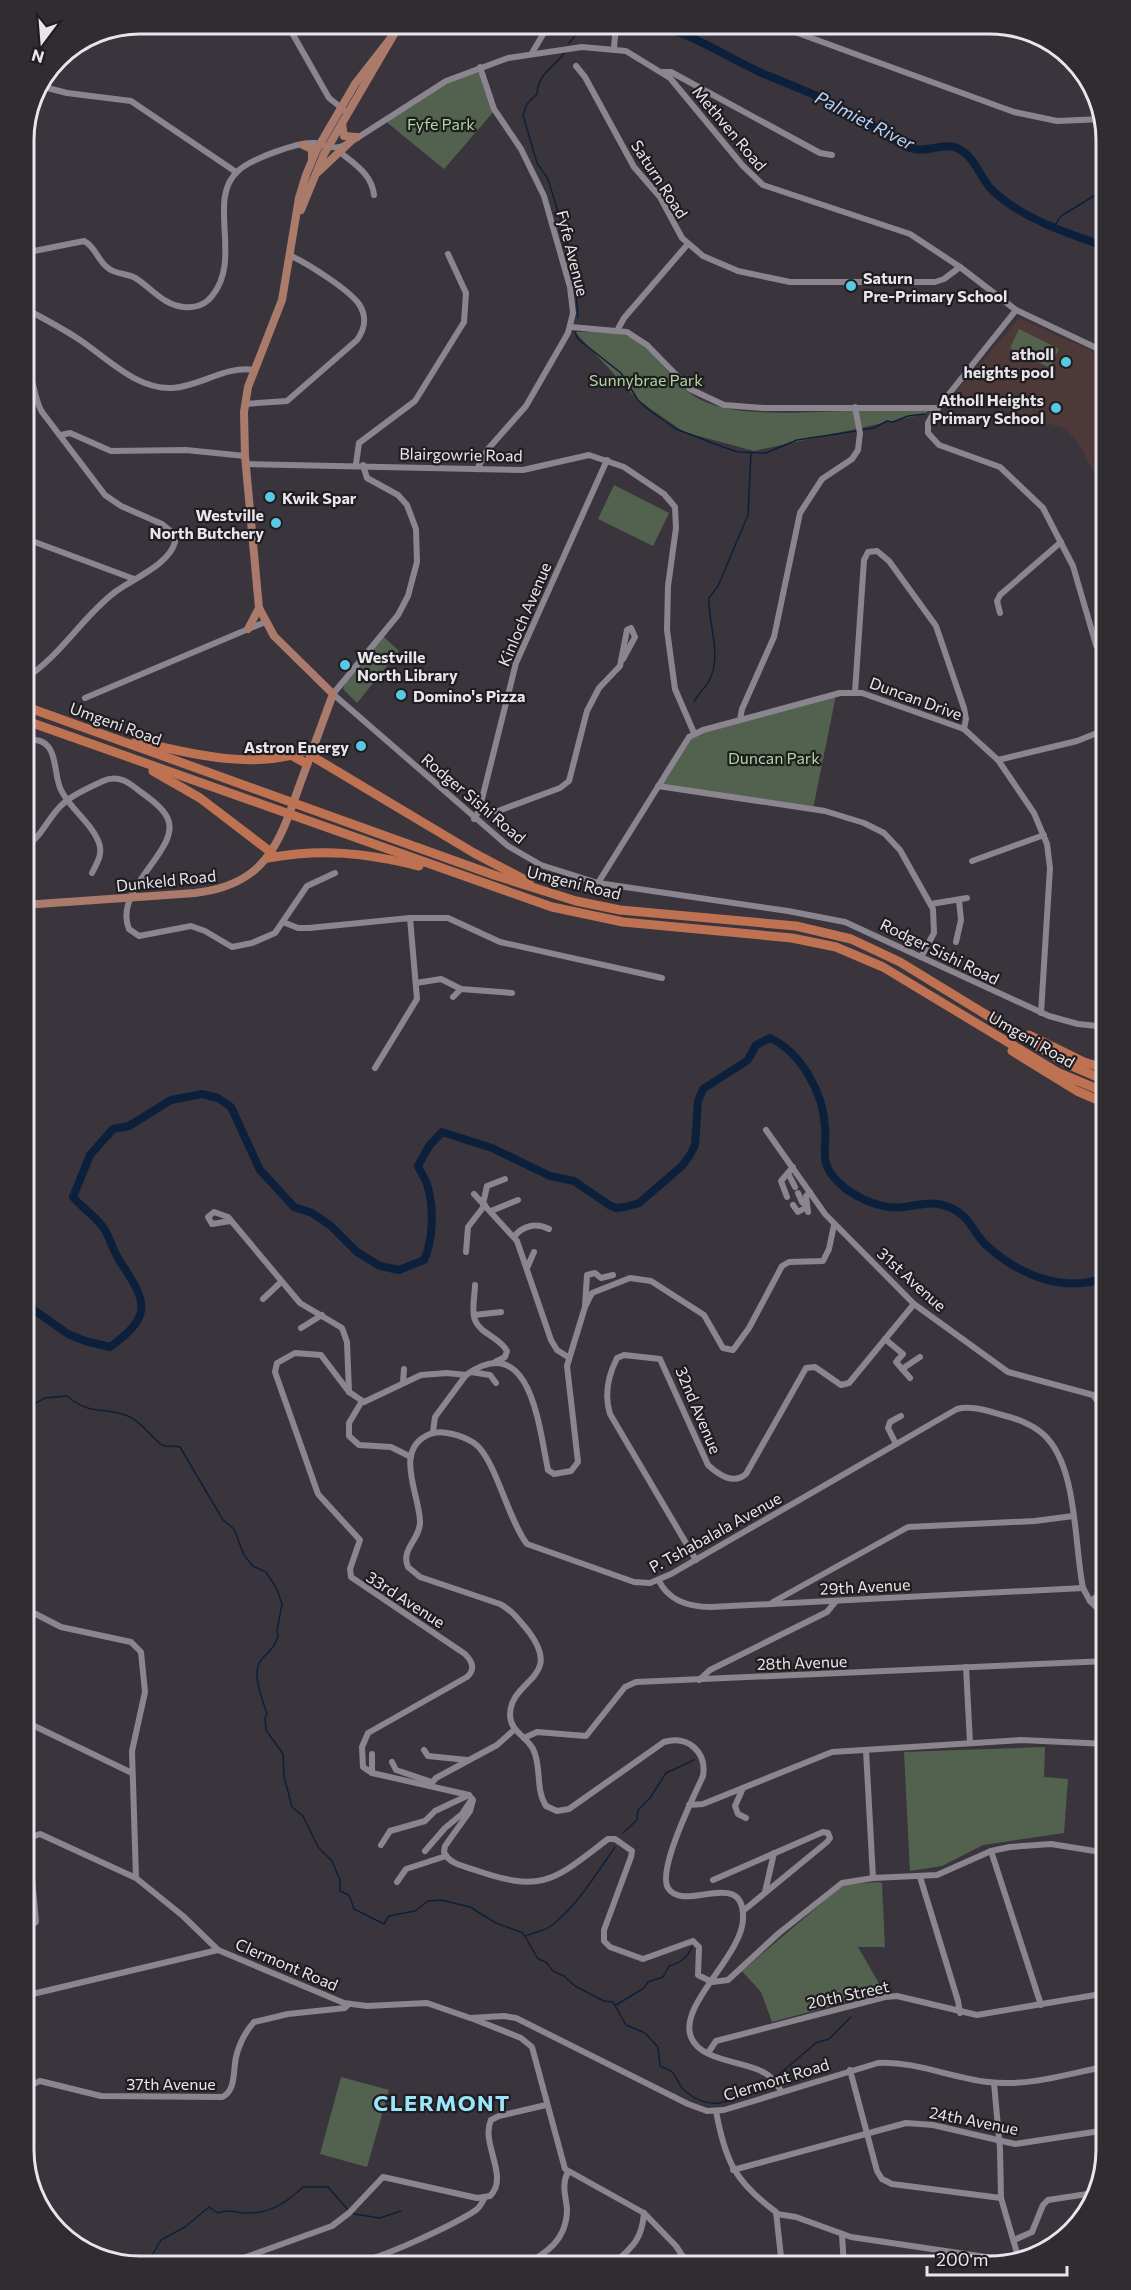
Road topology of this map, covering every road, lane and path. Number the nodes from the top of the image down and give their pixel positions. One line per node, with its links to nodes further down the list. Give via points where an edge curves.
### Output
1 (294, 34): 12 (street, via 327,95)
2 (394, 34): 12 (main road, Rodger Sishi Road); 13 (main road, Rodger Sishi Road)
3 (543, 34): 7 (street)
4 (616, 35): 6 (street)
5 (802, 35): 14 (street, via 1014,111 1057,122)
6 (614, 48): 7 (street, Methven Road); 10 (street, Methven Road)
7 (532, 53): 9 (street, Methven Road)
8 (576, 66): 26 (street, Saturn Road, via 630,162 660,197)
9 (480, 67): 16 (street, Methven Road, via 434,88); 33 (street, Fyfe Avenue, via 494,109 521,149 544,196 570,287)
10 (663, 72): 20 (street, via 672,72 820,153); 30 (street, Methven Road, via 763,185 900,230)
11 (48, 88): 22 (street, via 131,101)
12 (340, 108): 13 (street); 18 (main road, Rodger Sishi Road)
13 (348, 113): 15 (main road, Rodger Sishi Road)
14 (1094, 120)
15 (342, 124): 16 (main road, via 344,136); 18 (main road, Rodger Sishi Road)
16 (355, 139): 18 (street, Methven Road, via 341,147); 19 (main road)
17 (303, 145): 18 (street, Methven Road); 21 (main road, via 312,149); 22 (street, Methven Road, via 254,160)
18 (324, 145): 21 (main road, Rodger Sishi Road); 23 (main road, Rodger Sishi Road)
19 (341, 153): 23 (main road); 24 (street, via 365,173)
20 (832, 155)
21 (312, 160): 25 (main road, Rodger Sishi Road, via 301,190)
22 (236, 172): 27 (street, via 225,195 225,274 216,291 201,304 182,307 167,302 135,278 107,268 84,241)
23 (313, 177): 25 (main road, Rodger Sishi Road)
24 (374, 195)
25 (297, 217): 29 (main road, Rodger Sishi Road)
26 (687, 245): 30 (street, via 731,268 790,282 935,282); 34 (street)
27 (35, 251)
28 (448, 254): 44 (street, via 466,293 464,322 415,401 359,443)
29 (289, 255): 36 (main road, Rodger Sishi Road, via 279,310); 38 (street, via 359,304 363,328 357,339 293,398 279,404)
30 (960, 267): 31 (street, Methven Road)
31 (1016, 310): 35 (street, Methven Road); 40 (street)
32 (35, 314): 36 (street, via 153,386 182,386 237,370)
33 (571, 327): 34 (street); 45 (street, Fyfe Avenue, via 526,406 488,449)
34 (618, 329): 39 (street, via 642,341 690,389 720,404 750,408)
35 (1096, 348)
36 (254, 370): 38 (main road, Rodger Sishi Road)
37 (35, 393): 41 (street, via 38,405)
38 (245, 404): 42 (main road, Rodger Sishi Road)
39 (855, 407): 40 (street); 60 (street, via 860,433 858,450 852,459 822,479 800,513 774,637)
40 (938, 408): 47 (street, via 928,426 932,439 1004,470 1043,508)
41 (61, 435): 42 (street, Blairgowrie Road, via 70,433 111,450 186,450); 48 (street, via 105,495 162,524 173,535 171,552)
42 (245, 460): 44 (street, Blairgowrie Road); 49 (main road, Rodger Sishi Road)
43 (607, 460): 45 (street, Blairgowrie Road, via 584,455 529,469); 65 (street, Blairgowrie Road, via 659,490 675,507 667,630 675,689); 73 (street, Kinloch Avenue, via 516,663)
44 (359, 464): 45 (street, Blairgowrie Road); 57 (street, via 366,478 398,495 407,505 416,529 417,562 408,596 398,615)
45 (477, 469)
46 (35, 542): 48 (street)
47 (1061, 542): 50 (street, via 1000,594); 54 (street, via 1077,578)
48 (134, 579): 55 (street, via 108,597)
49 (259, 608): 51 (main road, Rodger Sishi Road); 52 (main road)
50 (1000, 613)
51 (265, 622): 52 (street); 57 (main road, Rodger Sishi Road, via 291,655)
52 (248, 629): 58 (street)
53 (627, 632): 73 (street, via 632,628 635,635 618,669 591,701 574,771 566,784 498,811)
54 (1096, 645)
55 (35, 671)
56 (855, 692): 60 (street, Duncan Drive); 64 (street, Duncan Drive); 64 (street, via 863,564 866,554 873,550 885,555 936,626 964,708)
57 (333, 694): 69 (main road, Dunkeld Road); 74 (street, Rodger Sishi Road)
58 (85, 698)
59 (35, 710): 63 (highway, Umgeni Road)
60 (740, 720): 65 (street, Duncan Drive)
61 (35, 723): 62 (highway, Umgeni Road)
62 (40, 725): 77 (highway, via 173,782 220,812); 82 (highway, Umgeni Road)
63 (82, 727): 68 (highway, via 219,759); 83 (highway, Umgeni Road)
64 (964, 729): 70 (street, Duncan Drive)
65 (694, 733): 71 (street, via 683,743)
66 (1096, 733): 70 (street)
67 (36, 740): 72 (street, via 49,747 59,786)
68 (291, 755): 69 (highway); 69 (highway)
69 (310, 756): 77 (main road, Dunkeld Road); 83 (highway, via 474,853)
70 (998, 760): 75 (street, Duncan Drive)
71 (658, 786): 81 (street); 88 (street, via 825,811 872,826 896,844)
72 (68, 800): 76 (street); 79 (street, via 100,843 100,855); 84 (street, via 104,780 117,778 166,816 168,840 146,868)
73 (479, 811): 74 (street, Kinloch Avenue)
74 (474, 819): 81 (street, Rodger Sishi Road, via 508,846 541,865)
75 (1044, 835): 78 (street); 99 (street, Duncan Drive, via 1050,874)
76 (35, 840)
77 (272, 853): 82 (highway, via 351,852); 84 (main road, Dunkeld Road, via 246,878 222,888)
78 (972, 861)
79 (92, 873)
80 (335, 873): 90 (street, via 307,886)
81 (598, 883): 92 (street, Rodger Sishi Road, via 834,919)
82 (496, 888): 100 (highway, Umgeni Road, via 601,919 836,946 883,967)
83 (554, 895): 95 (highway, Umgeni Road, via 620,910 827,932 879,950)
84 (131, 897): 87 (main road, Dunkeld Road); 90 (street, via 126,922 137,936 191,926 236,948 271,935)
85 (967, 898): 86 (street)
86 (959, 900): 88 (street); 91 (street, via 961,920)
87 (35, 904)
88 (931, 904): 92 (street, via 935,928)
89 (410, 918): 90 (street, via 309,928); 93 (street, via 442,916 500,942); 94 (street)
90 (283, 922)
91 (956, 942)
92 (921, 957): 99 (street, Rodger Sishi Road)
93 (662, 978)
94 (416, 983): 96 (street, via 445,980); 103 (street, via 416,1002)
95 (940, 987): 102 (highway, via 1069,1056); 104 (highway, Umgeni Road, via 1065,1063)
96 (461, 989): 97 (street); 98 (street)
97 (512, 993)
98 (453, 997)
99 (1041, 1013): 101 (street, Rodger Sishi Road)
100 (969, 1020): 105 (highway, Umgeni Road, via 1059,1073); 106 (highway, via 1048,1074)
101 (1096, 1026)
102 (1096, 1065)
103 (375, 1068)
104 (1096, 1076)
105 (1096, 1088)
106 (1096, 1098)
107 (766, 1130): 108 (street, 31st Avenue)
108 (792, 1167): 109 (street); 111 (street, 31st Avenue)
109 (789, 1175): 113 (street, via 781,1181); 117 (street)
110 (505, 1179): 115 (street, via 487,1186)
111 (810, 1192): 117 (street, via 806,1196); 120 (street, 31st Avenue)
112 (474, 1194): 115 (street)
113 (788, 1197)
114 (518, 1200): 118 (street)
115 (484, 1204): 118 (street); 123 (street, via 468,1227)
116 (793, 1205): 117 (street, via 798,1212)
117 (807, 1208)
118 (491, 1211): 122 (street)
119 (230, 1221): 127 (street)
120 (834, 1225): 130 (street, 31st Avenue); 131 (street, via 823,1261 789,1262 782,1266 733,1350 723,1348 700,1311 646,1279 630,1278 596,1291)
121 (549, 1229): 122 (street, via 527,1227)
122 (514, 1238): 125 (street)
123 (466, 1252)
124 (534, 1252): 125 (street)
125 (526, 1269): 137 (street, via 551,1340)
126 (613, 1275): 131 (street, via 587,1275)
127 (281, 1282): 129 (street); 133 (street, via 300,1303)
128 (475, 1285): 134 (street)
129 (263, 1299)
130 (914, 1304): 136 (street, 32nd Avenue); 147 (street, 31st Avenue, via 1008,1372 1093,1395)
131 (585, 1307): 137 (street)
132 (501, 1312): 134 (street)
133 (322, 1315): 135 (street); 146 (street, via 339,1324 346,1335)
134 (474, 1315): 139 (street, via 477,1325 505,1347 505,1357)
135 (301, 1328)
136 (885, 1339): 141 (street, via 903,1354 896,1362); 154 (street, 32nd Avenue, via 846,1384 815,1367 806,1368 746,1474 735,1479 722,1476 708,1465 660,1359 624,1354 617,1358 607,1386 610,1414)
137 (568, 1357): 139 (street, via 578,1462 573,1470 558,1474 548,1470 528,1387 508,1366)
138 (920, 1357): 141 (street)
139 (494, 1363): 142 (street, via 481,1365)
140 (404, 1369): 144 (street)
141 (902, 1369): 143 (street)
142 (469, 1374): 144 (street, via 426,1374); 145 (street, via 490,1375); 150 (street, via 435,1417)
143 (910, 1378)
144 (403, 1382): 148 (street)
145 (496, 1383)
146 (349, 1392): 148 (street, 33rd Avenue); 177 (street, 33rd Avenue, via 319,1354 291,1354 274,1369 318,1494 360,1540 351,1577 465,1654 472,1665 467,1677 368,1733 362,1761)
147 (1096, 1399)
148 (362, 1401): 152 (street, via 349,1423 349,1436 358,1445 392,1447)
149 (901, 1416): 151 (street, via 890,1422 888,1428)
150 (433, 1432): 152 (street, via 418,1442); 155 (street, P. Tshabalala Avenue, via 464,1438 482,1450 526,1544 634,1582)
151 (896, 1444): 153 (street, P. Tshabalala Avenue, via 961,1408 1018,1420 1038,1430 1049,1442 1065,1473); 154 (street, P. Tshabalala Avenue)
152 (411, 1457): 167 (street, via 420,1521 406,1553 408,1567 420,1577 506,1607 540,1650 538,1672 512,1706 510,1716)
153 (1073, 1516): 156 (street, P. Tshabalala Avenue); 160 (street, via 908,1527)
154 (696, 1560): 155 (street, P. Tshabalala Avenue)
155 (659, 1581): 160 (street, 29th Avenue, via 669,1596 696,1606)
156 (1083, 1588): 158 (street, P. Tshabalala Avenue); 159 (street, 29th Avenue)
157 (1096, 1597): 158 (street)
158 (1090, 1601): 161 (street, P. Tshabalala Avenue)
159 (836, 1602): 160 (street, 29th Avenue); 165 (street, via 826,1612 710,1670)
160 (770, 1604)
161 (1096, 1607)
162 (34, 1614): 176 (street, via 54,1625 124,1640 138,1647 146,1692 133,1738)
163 (1096, 1661): 164 (street, 28th Avenue)
164 (966, 1667): 165 (street, 28th Avenue); 169 (street)
165 (699, 1680): 168 (street, 28th Avenue, via 630,1684 584,1737 537,1732)
166 (34, 1726): 176 (street)
167 (515, 1729): 168 (street); 174 (street)
168 (524, 1738): 181 (street, via 536,1757 543,1802 557,1811 574,1806 660,1744 687,1742 695,1747 705,1766)
169 (970, 1743): 170 (street, via 1041,1740); 172 (street)
170 (1096, 1743)
171 (424, 1750): 174 (street, via 428,1756)
172 (866, 1750): 179 (street, via 821,1756); 192 (street)
173 (372, 1754): 177 (street)
174 (470, 1760): 178 (street)
175 (392, 1762): 178 (street, via 396,1770)
176 (132, 1773): 191 (street)
177 (372, 1773): 178 (street)
178 (431, 1783): 180 (street)
179 (744, 1788): 181 (street, via 699,1806); 182 (street, via 735,1806 738,1814)
180 (471, 1797): 184 (street, via 435,1811 425,1821 390,1831); 185 (street, via 462,1814); 189 (street, via 470,1811 445,1846)
181 (689, 1805): 197 (street, via 666,1872 668,1888 681,1897 725,1893 737,1900)
182 (746, 1818)
183 (34, 1837): 191 (street, via 49,1836)
184 (381, 1845)
185 (425, 1851)
186 (991, 1851): 187 (street, via 1051,1844); 190 (street, via 941,1874); 204 (street)
187 (1096, 1851)
188 (774, 1853): 193 (street); 196 (street); 196 (street, via 823,1832 830,1836 828,1842)
189 (446, 1856): 194 (street, via 406,1869); 200 (street, via 454,1863 496,1877 547,1880 562,1875 608,1839 615,1839 630,1847 632,1854 604,1930 606,1943 643,1959 693,1941 699,1947 698,1975)
190 (920, 1877): 192 (street); 205 (street)
191 (136, 1878): 199 (street)
192 (873, 1878): 200 (street, via 836,1886 728,1980)
193 (713, 1881)
194 (397, 1882)
195 (34, 1893): 198 (street)
196 (765, 1893): 197 (street)
197 (743, 1911): 200 (street, via 740,1936)
198 (34, 1923)
199 (218, 1950): 201 (street, Clermont Road); 203 (street, Clermont Road)
200 (712, 1982): 209 (street, via 691,2014 689,2024 693,2041)
201 (34, 1994)
202 (1096, 1995): 204 (street, 20th Street)
203 (349, 2004): 207 (street, Clermont Road, via 428,2003); 213 (street, 37th Avenue, via 345,2008 254,2022 238,2051 232,2086 222,2097 101,2096 40,2081)
204 (1041, 2005): 205 (street, 20th Street, via 985,2015)
205 (960, 2013): 209 (street, 20th Street, via 888,1996 716,2042)
206 (504, 2016): 207 (street, Clermont Road); 208 (street); 216 (street, Clermont Road, via 521,2020 696,2108)
207 (470, 2018): 208 (street, Clermont Road)
208 (502, 2030): 215 (street, Clermont Road, via 524,2039 532,2047)
209 (708, 2053): 214 (street, via 762,2071)
210 (1096, 2068): 212 (street, Clermont Road)
211 (850, 2070): 212 (street, Clermont Road, via 890,2062); 214 (street, Clermont Road); 218 (street)
212 (994, 2083): 219 (street)
213 (34, 2084)
214 (782, 2092): 216 (street, Clermont Road)
215 (546, 2105): 221 (street, Clermont Road, via 561,2163); 224 (street, via 491,2121 497,2183 494,2193)
216 (716, 2111): 220 (street)
217 (1096, 2132): 219 (street, 24th Avenue, via 1020,2144)
218 (867, 2134): 219 (street, 24th Avenue, via 911,2122); 220 (street, 24th Avenue); 223 (street, via 877,2171 886,2182)
219 (1000, 2141): 223 (street)
220 (733, 2170): 226 (street)
221 (568, 2172): 225 (street); 232 (street, via 564,2185 566,2213 558,2238)
222 (1087, 2194): 228 (street, via 1048,2200 1032,2232)
223 (1001, 2198): 228 (street)
224 (484, 2199): 230 (street, via 383,2177 332,2226); 231 (street, via 476,2210)
225 (644, 2213): 233 (street, via 640,2235); 234 (street)
226 (777, 2214): 227 (street); 235 (street)
227 (842, 2235): 236 (street); 237 (street)
228 (1014, 2240): 229 (street)
229 (1016, 2252)
230 (251, 2255)
231 (380, 2255)
232 (542, 2255)
233 (625, 2256)
234 (682, 2256)
235 (781, 2256)
236 (843, 2256)
237 (980, 2256)

